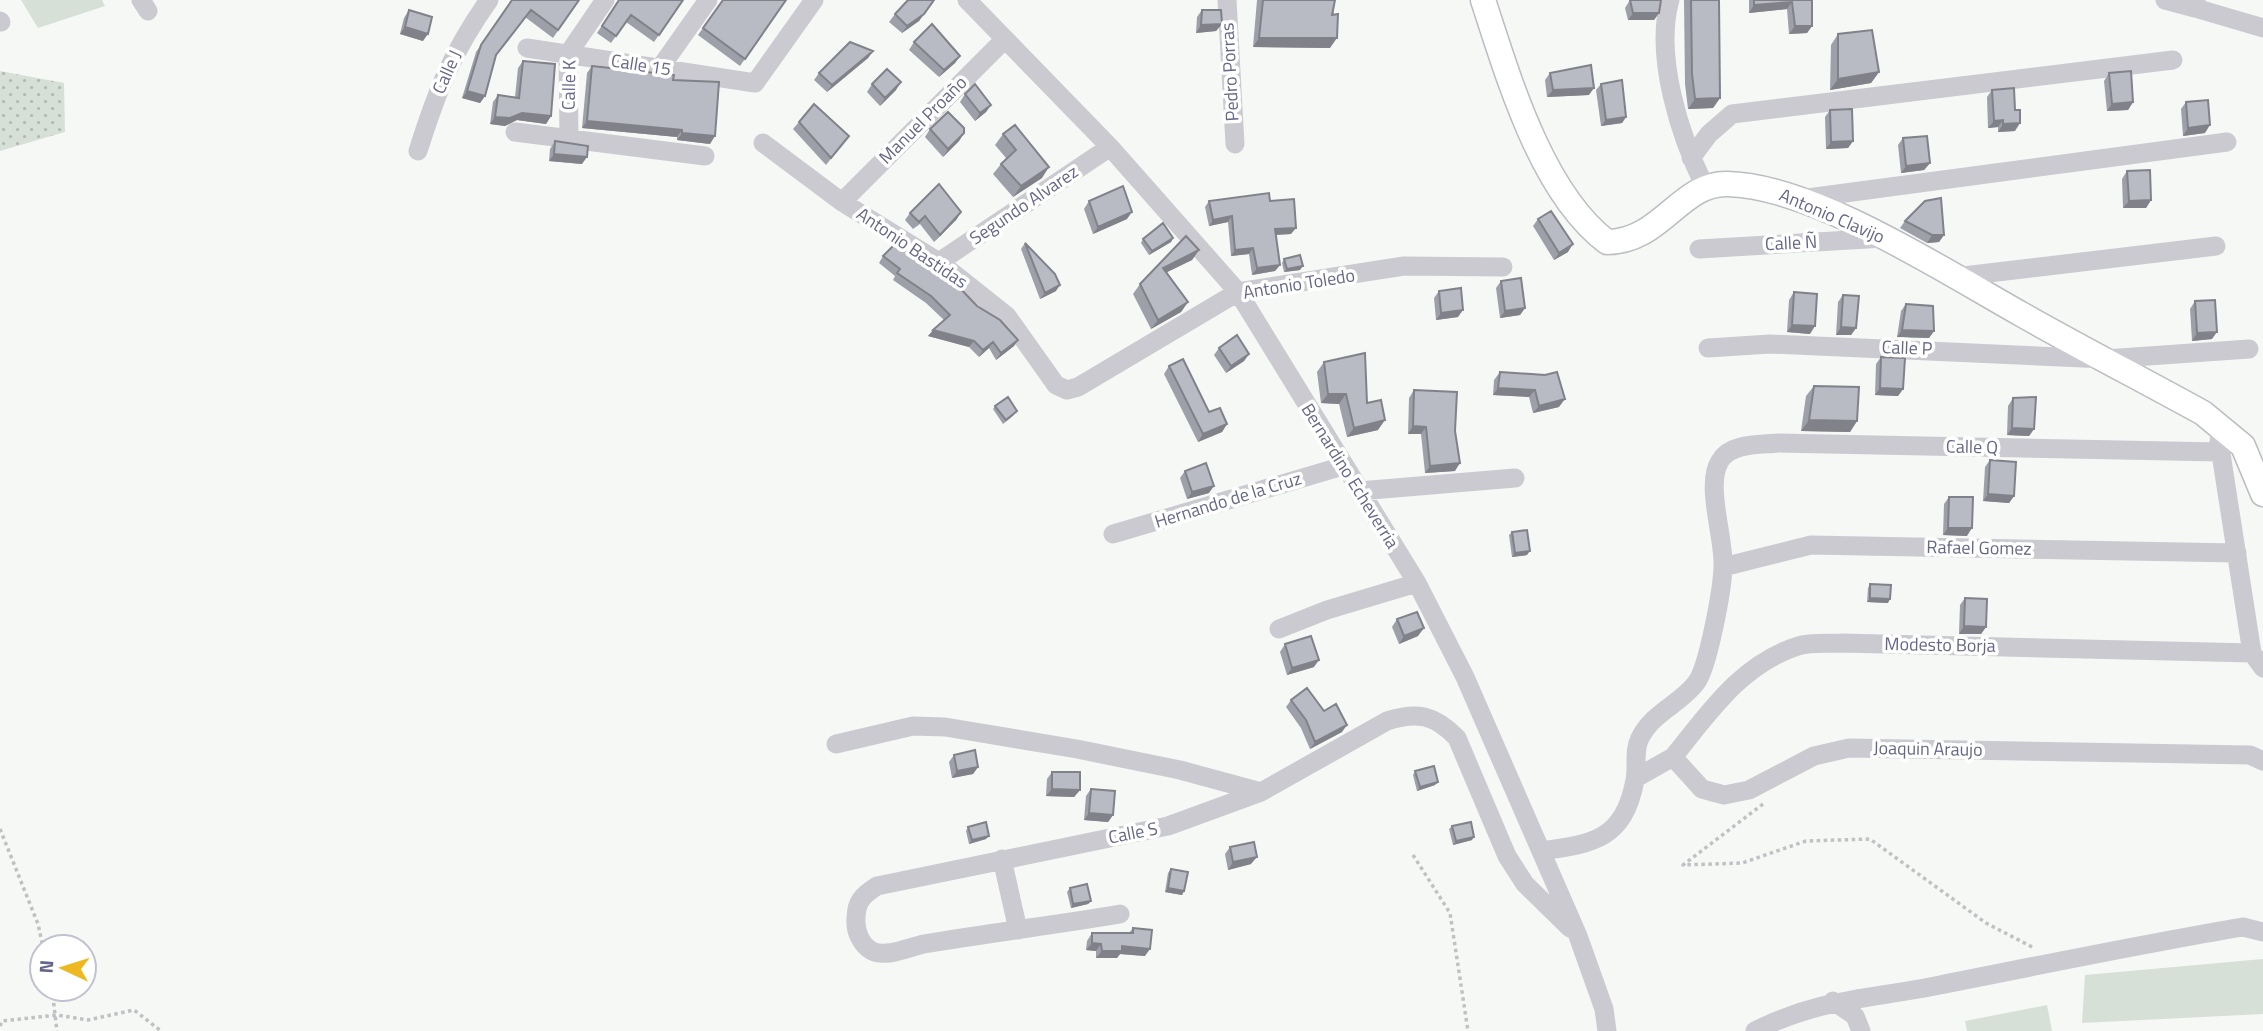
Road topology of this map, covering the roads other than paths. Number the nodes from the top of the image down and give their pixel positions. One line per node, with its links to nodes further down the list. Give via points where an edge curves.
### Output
1 (489, 0): 23 (street, Calle J, via 457,46)
2 (605, 0): 14 (street, Calle K)
3 (708, 0): 16 (street)
4 (814, 0): 16 (street, Calle 15, via 755,83)
5 (967, 0): 12 (street, Bernardino Echeverria)
6 (1227, 0): 21 (street, Pedro Porras)
7 (1483, 0): 26 (main road, via 1528,125 1558,183 1591,230 1607,242 1637,237)
8 (1671, 0): 25 (street, via 1665,48)
9 (2165, 0): 10 (street)
10 (2196, 4): 11 (street)
11 (2263, 28)
12 (1005, 39): 22 (street, Bernardino Echeverria); 28 (street, Manuel Proaño)
13 (527, 48): 14 (street, Calle 15)
14 (568, 54): 16 (street, Calle 15); 18 (street, Calle K)
15 (2173, 60): 25 (street, via 1732,114)
16 (660, 68)
17 (515, 132): 18 (street)
18 (569, 139): 24 (street)
19 (2227, 142): 27 (street)
20 (763, 143): 28 (street, Antonio Bastidas)
21 (1235, 144)
22 (1110, 147): 32 (street, Segundo Alvarez); 35 (street, Bernardino Echeverria)
23 (418, 151)
24 (705, 156)
25 (1691, 158): 26 (street)
26 (1705, 187): 27 (main road, Antonio Clavijo, via 1745,185)
27 (1800, 199): 29 (main road, Antonio Clavijo)
28 (842, 202): 32 (street, Antonio Bastidas)
29 (1884, 238): 31 (street, Calle Ñ); 34 (main road, Antonio Clavijo)
30 (2216, 246): 34 (street)
31 (1699, 248)
32 (939, 262): 39 (street, Antonio Bastidas, via 1007,316 1056,385 1067,390)
33 (1503, 267): 35 (street, Antonio Toledo, via 1404,266)
34 (1955, 277): 38 (main road, Antonio Clavijo)
35 (1238, 292): 39 (street, Antonio Toledo); 42 (street, Bernardino Echeverria)
36 (1708, 348): 38 (street, Calle P, via 1770,344)
37 (2249, 349): 38 (street, Calle P)
38 (2105, 359): 40 (main road, Antonio Clavijo)
39 (1078, 387)
40 (2216, 423): 41 (street); 45 (main road, Antonio Clavijo, via 2243,446)
41 (2220, 452): 47 (street); 48 (street, Calle Q, via 1745,446 1725,453 1717,464 1714,481)
42 (1343, 466): 44 (street, Bernardino Echeverria); 46 (street, Hernando de la Cruz)
43 (1514, 478): 44 (street)
44 (1359, 491): 49 (street, Bernardino Echeverria)
45 (2263, 494)
46 (1113, 534)
47 (2237, 554): 48 (street, Rafael Gomez, via 1811,545); 51 (street)
48 (1723, 567): 55 (street, via 1704,668 1685,695 1648,723 1638,741)
49 (1417, 583): 50 (street); 57 (street, Bernardino Echeverria, via 1465,677)
50 (1279, 629)
51 (2258, 660): 53 (street, Modesto Borja, via 1855,643 1800,646 1765,660 1732,685)
52 (836, 744): 56 (street, via 912,726 946,727 1142,762)
53 (1673, 757): 54 (street, Joaquin Araujo, via 1702,789 1724,795 1749,790 1814,756 1849,748); 55 (street)
54 (2257, 758)
55 (1636, 778): 57 (street, via 1621,823 1604,837 1585,846)
56 (1261, 792): 58 (street, Calle S, via 1168,826); 62 (street, Calle S, via 1387,721 1407,714 1426,715 1457,738 1507,856 1525,884)
57 (1541, 851): 62 (street, Bernardino Echeverria)
58 (1002, 859): 60 (street); 60 (street, Calle S, via 877,886 861,897 856,925 861,941 873,951 887,953)
59 (1120, 914): 60 (street, Calle S)
60 (1018, 930)
61 (2263, 932): 63 (street, via 2243,927 1937,986)
62 (1578, 936): 64 (street, Bernardino Echeverria, via 1604,1009)
63 (1833, 1001): 65 (street); 66 (street, via 1855,1016)
64 (1607, 1031)
65 (1755, 1031)
66 (1861, 1031)

